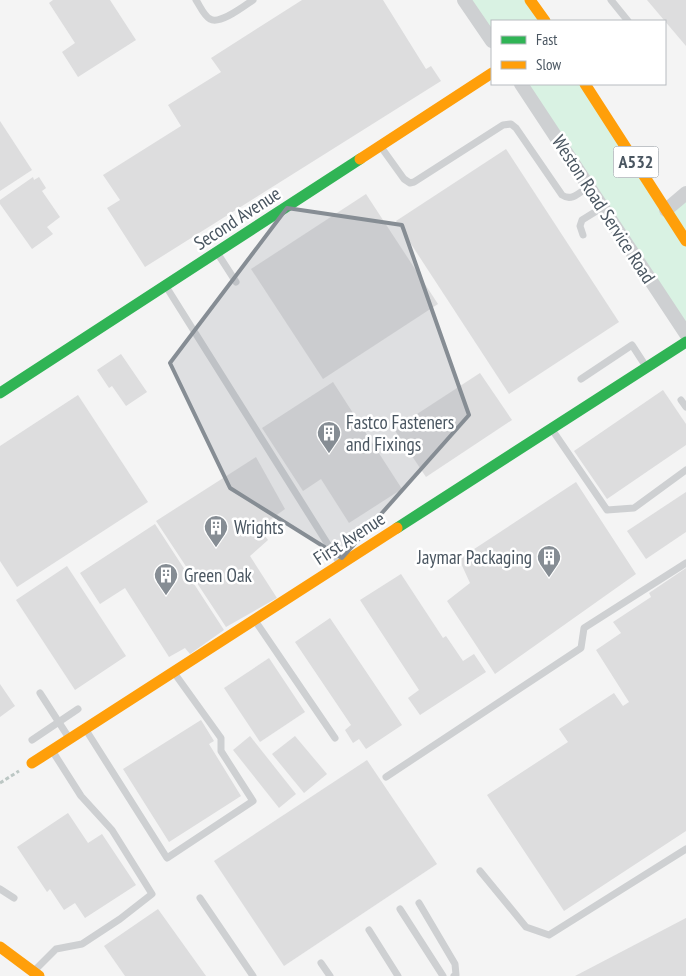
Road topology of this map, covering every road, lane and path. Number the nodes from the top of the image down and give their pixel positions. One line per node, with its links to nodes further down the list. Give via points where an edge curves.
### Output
1 (196, 0): 2 (lane, via 210,19 222,20)
2 (253, 0)
3 (464, 0): 8 (street)
4 (611, 0): 7 (lane)
5 (535, 2): 6 (street)
6 (544, 20)
7 (627, 20)
8 (491, 40)
9 (491, 74): 12 (street, Second Avenue)
10 (523, 85): 13 (street, Weston Road Service Road)
11 (586, 85): 16 (street, A532)
12 (380, 146): 13 (lane, via 410,183 503,125 510,124 567,199); 19 (street, Second Avenue)
13 (589, 186): 15 (street, Weston Road Service Road)
14 (686, 193): 16 (street)
15 (603, 207): 17 (lane, via 582,220); 22 (street, Weston Road Service Road)
16 (666, 210): 18 (street, A532)
17 (583, 235)
18 (686, 241)
19 (216, 252): 20 (lane); 21 (street, Second Avenue)
20 (236, 282)
21 (165, 286): 26 (street, Second Avenue); 32 (lane)
22 (686, 334)
23 (686, 342): 24 (street, First Avenue)
24 (647, 368): 25 (lane, via 632,345); 29 (street, First Avenue)
25 (581, 379)
26 (0, 393)
27 (681, 400): 28 (lane)
28 (686, 407)
29 (552, 428): 30 (lane, via 607,510 634,508); 32 (street, First Avenue)
30 (686, 470)
31 (686, 563): 44 (lane, via 584,628 581,648)
32 (340, 564): 33 (street, First Avenue)
33 (254, 620): 34 (street, First Avenue); 40 (lane)
34 (174, 672): 38 (street, First Avenue); 38 (lane, via 221,738 221,751 253,801 167,858)
35 (40, 693): 37 (lane)
36 (78, 709): 37 (lane)
37 (58, 722): 39 (lane); 41 (lane)
38 (84, 728): 39 (street, First Avenue)
39 (70, 738): 42 (street, First Avenue)
40 (335, 738)
41 (32, 740)
42 (52, 750): 43 (street, First Avenue); 55 (lane, via 81,796 112,830 152,894 82,944 56,949)
43 (32, 763)
44 (386, 778)
45 (686, 849): 46 (lane, via 549,935 526,927)
46 (480, 871)
47 (0, 889): 48 (lane)
48 (14, 898)
49 (200, 898): 56 (lane)
50 (419, 903): 60 (lane, via 456,964)
51 (400, 909): 59 (lane)
52 (369, 930): 58 (lane)
53 (0, 946): 55 (street)
54 (321, 963): 57 (lane)
55 (37, 974)
56 (252, 976)
57 (330, 976)
58 (398, 976)
59 (442, 976)
60 (454, 976)

